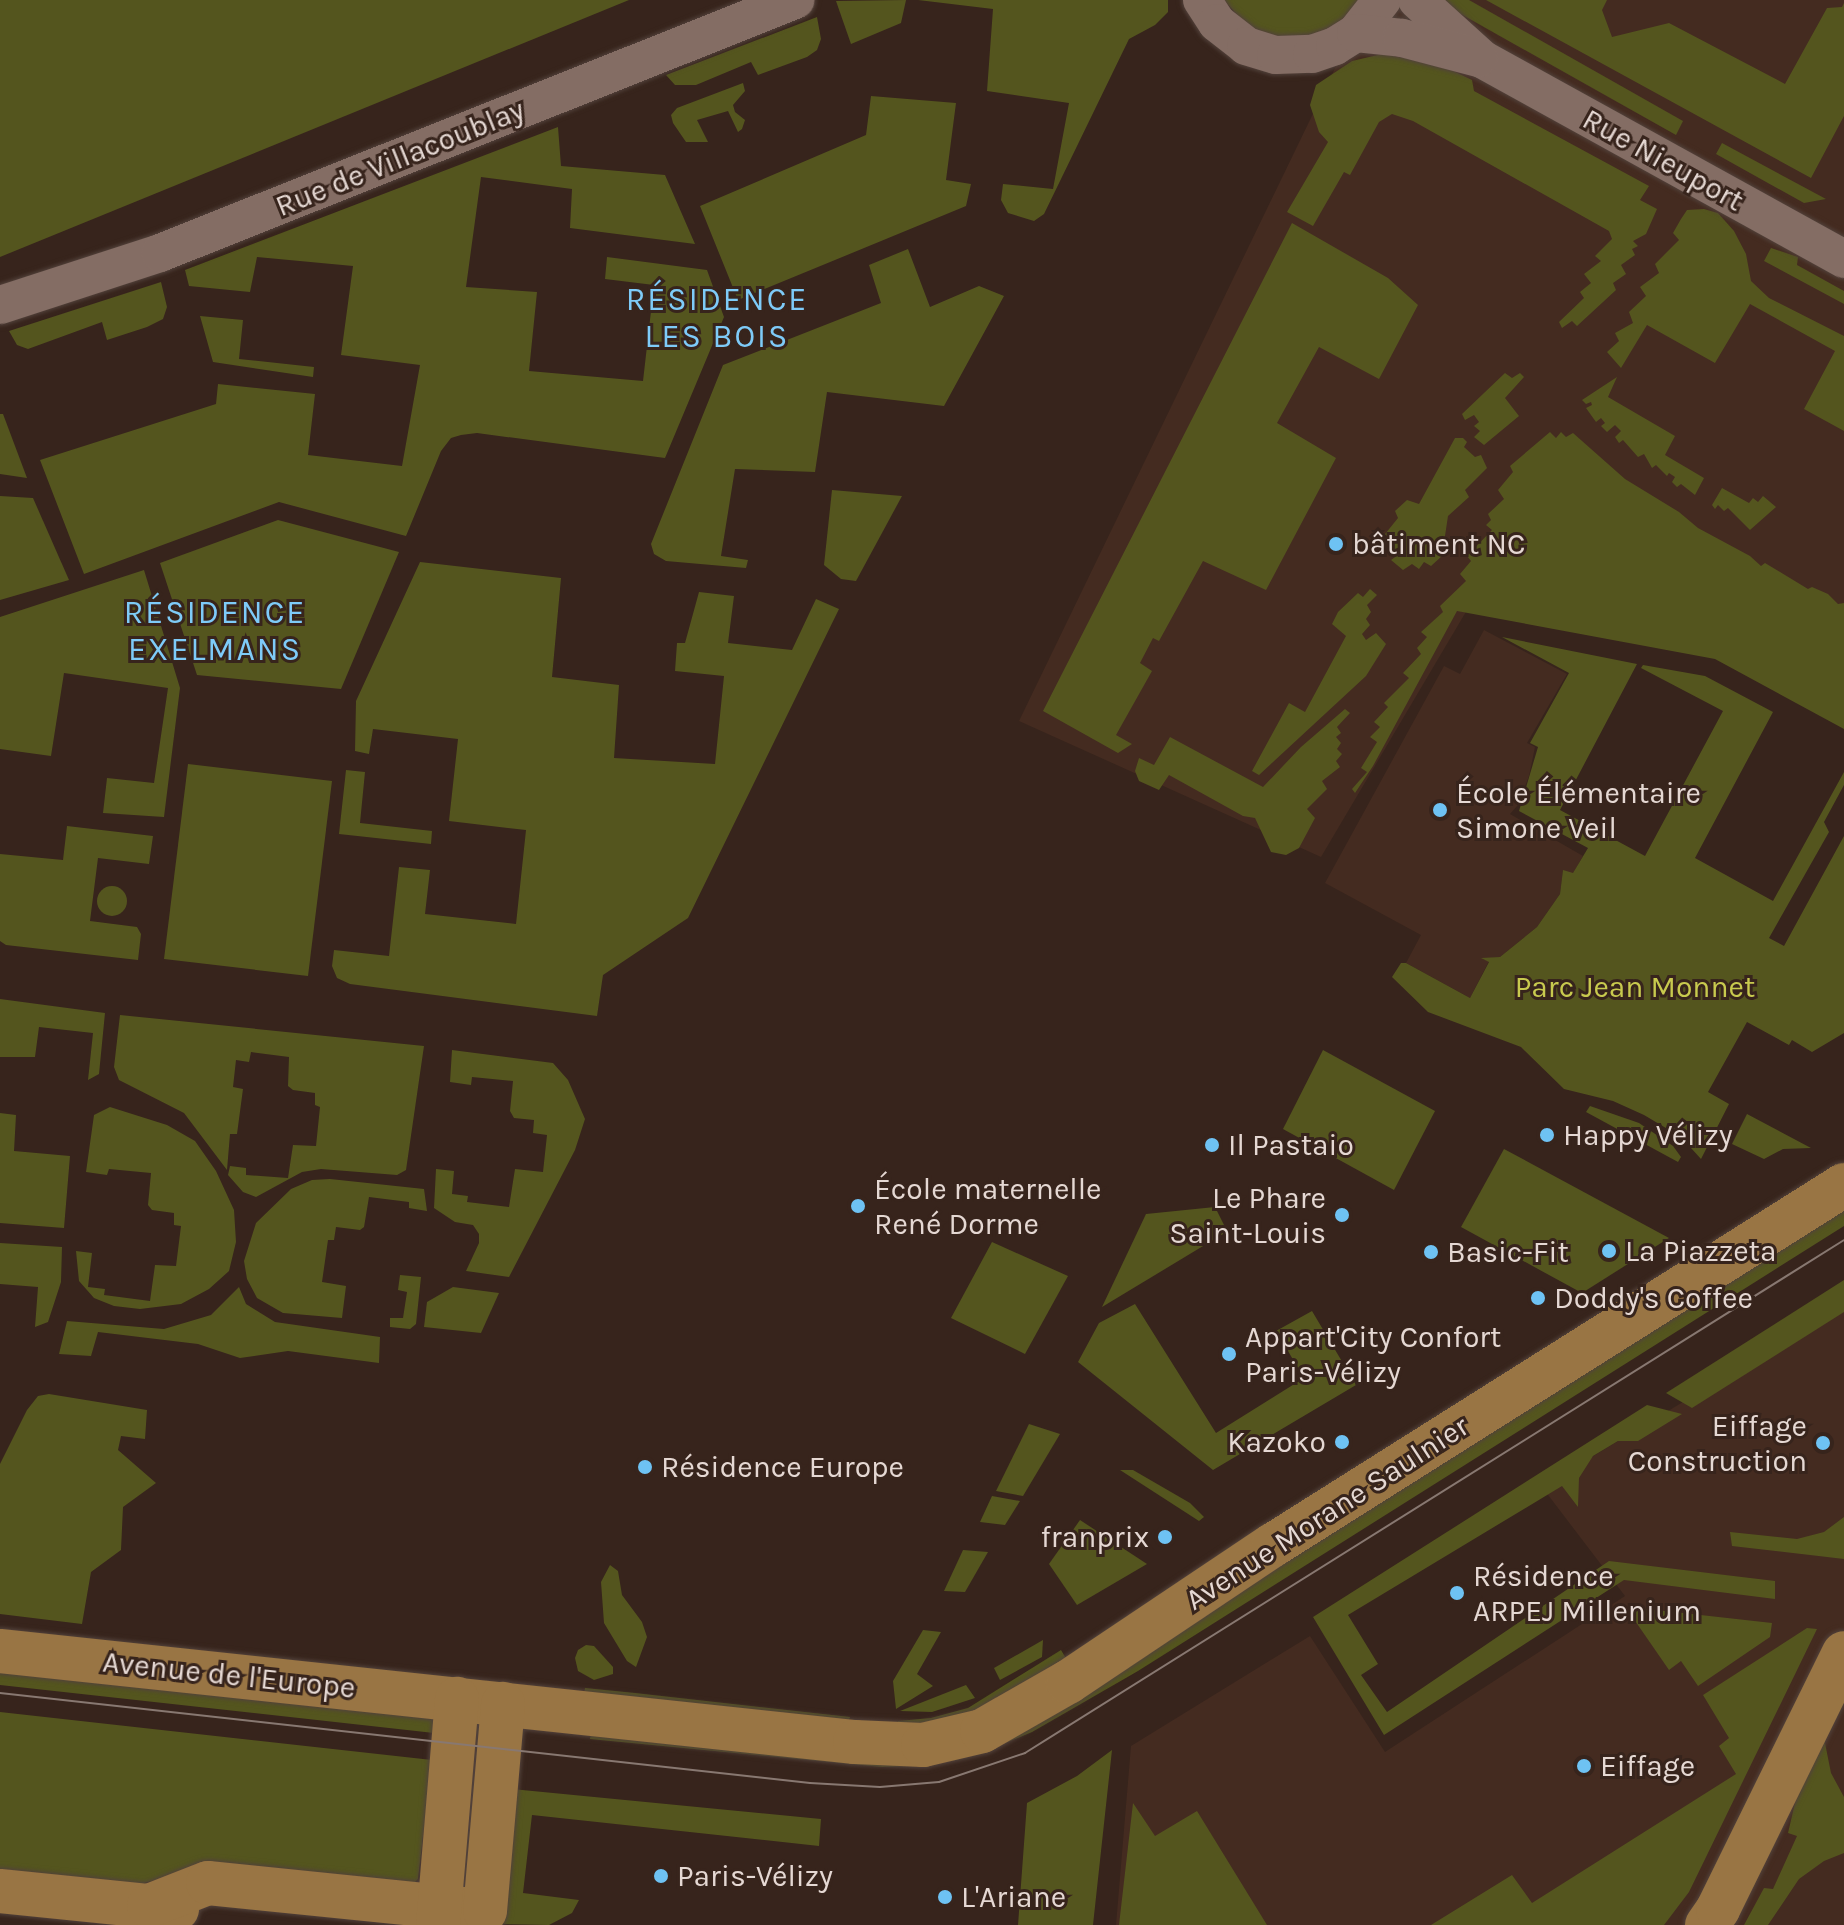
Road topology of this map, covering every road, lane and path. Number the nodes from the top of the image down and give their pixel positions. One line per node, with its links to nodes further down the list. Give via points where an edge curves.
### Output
1 (795, 0): 8 (street, Rue de Villacoublay, via 160,253)
2 (1202, 0): 5 (street, via 1217,23 1246,46 1276,55 1312,54)
3 (1382, 0): 5 (street)
4 (1417, 0): 6 (street, Rue Nieuport)
5 (1356, 33): 6 (street, Rue Nieuport, via 1402,38)
6 (1482, 59): 7 (street, Rue Nieuport)
7 (1844, 259)
8 (0, 305)
9 (1844, 1185): 14 (main road, Avenue Morane Saulnier, via 1273,1545 1068,1682 982,1731)
10 (0, 1651): 12 (main road, Avenue de l'Europe)
11 (1844, 1653): 19 (main road)
12 (457, 1699): 13 (main road, Avenue de l'Europe); 17 (main road)
13 (503, 1704): 14 (main road, Avenue de l'Europe); 17 (main road, via 485,1911)
14 (923, 1745)
15 (0, 1891): 16 (main road)
16 (149, 1906): 17 (main road, via 208,1883); 18 (main road)
17 (439, 1917)
18 (323, 1925)
19 (1707, 1925)

